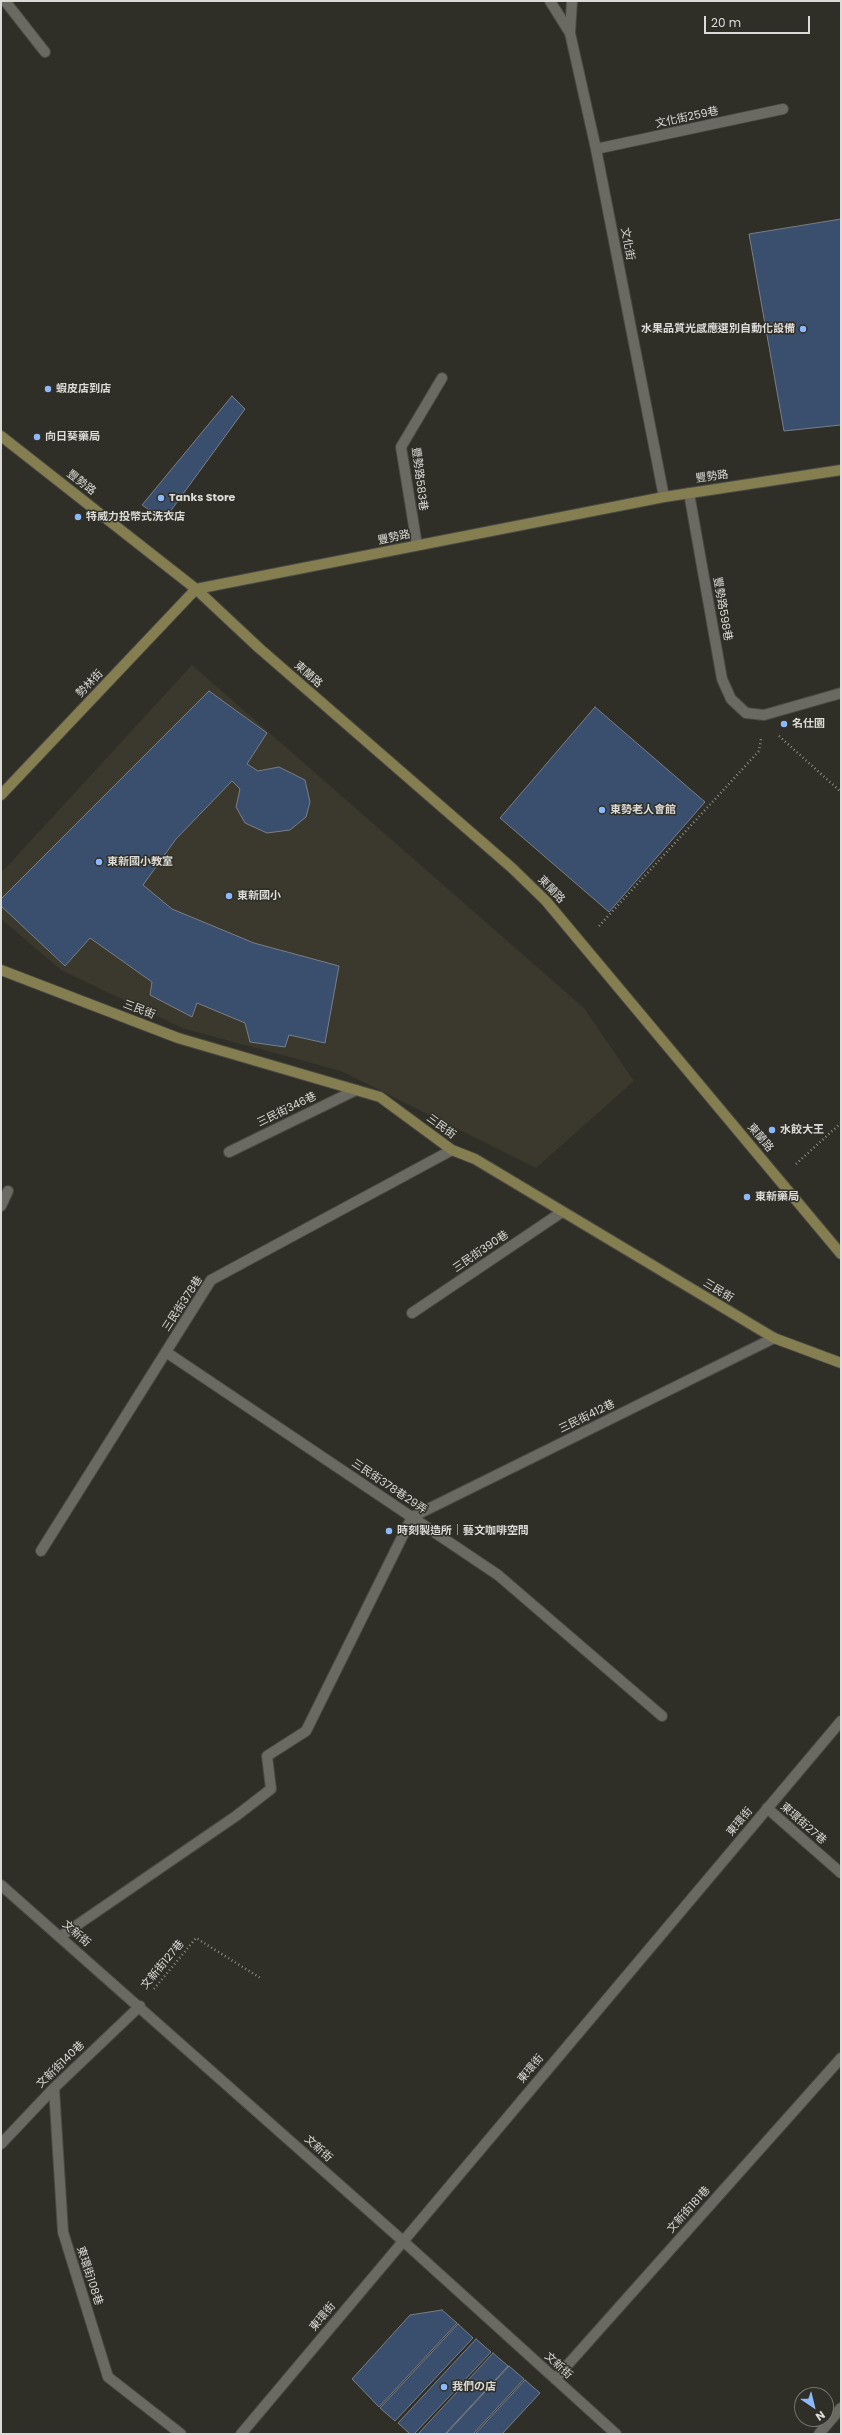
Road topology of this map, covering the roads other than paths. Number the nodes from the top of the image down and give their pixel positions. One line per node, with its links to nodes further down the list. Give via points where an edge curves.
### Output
1 (5, 1): 5 (street)
2 (550, 1): 4 (street, 文化街)
3 (572, 1): 4 (street)
4 (570, 33): 7 (street, 文化街)
5 (45, 52)
6 (784, 109): 7 (street, 文化街259巷)
7 (596, 149): 12 (street, 文化街)
8 (442, 378): 13 (street, 豐勢路583巷, via 401,447)
9 (1, 436): 14 (street, 豐勢路)
10 (841, 470): 11 (street, 豐勢路)
11 (689, 493): 12 (street, 豐勢路); 15 (street, 豐勢路598巷, via 722,680 731,699 746,713 763,719)
12 (664, 496): 13 (street, 豐勢路)
13 (417, 546): 14 (street, 豐勢路)
14 (196, 589): 16 (street, 勢林街); 24 (street, 東蘭路, via 259,648 512,868 546,901)
15 (841, 693)
16 (1, 795)
17 (1, 970): 18 (street, 三民街, via 178,1038)
18 (356, 1090): 19 (street, 三民街, via 380,1097); 20 (street, 三民街346巷)
19 (452, 1150): 23 (street, 三民街, via 475,1159); 27 (street, 三民街378巷, via 211,1280)
20 (229, 1152)
21 (8, 1191): 22 (street)
22 (1, 1206)
23 (562, 1212): 25 (street, 三民街390巷); 26 (street, 三民街)
24 (841, 1254)
25 (412, 1312)
26 (774, 1338): 28 (street, 三民街); 29 (street, 三民街412巷)
27 (166, 1352): 29 (street, 三民街378巷29弄); 30 (street, 三民街378巷)
28 (841, 1363)
29 (412, 1517): 31 (street, 三民街378巷29弄, via 498,1575); 36 (street, via 306,1731 267,1756 271,1789)
30 (41, 1551)
31 (662, 1716)
32 (841, 1721): 33 (street, 東環街)
33 (767, 1808): 34 (street, 東環街27巷); 41 (street, 東環街)
34 (841, 1873)
35 (1, 1885): 36 (street, 文新街)
36 (61, 1936): 37 (street, 文新街)
37 (140, 2006): 39 (street, 文新街140巷); 41 (street, 文新街)
38 (841, 2058): 42 (street, 文新街181巷)
39 (54, 2088): 40 (street, 文新街140巷); 44 (street, 東環街108巷, via 63,2232 108,2377)
40 (1, 2144)
41 (403, 2241): 42 (street, 文新街); 45 (street, 東環街)
42 (555, 2379): 46 (street, 文新街)
43 (841, 2408): 47 (street)
44 (180, 2434)
45 (241, 2434)
46 (616, 2434)
47 (819, 2434)

